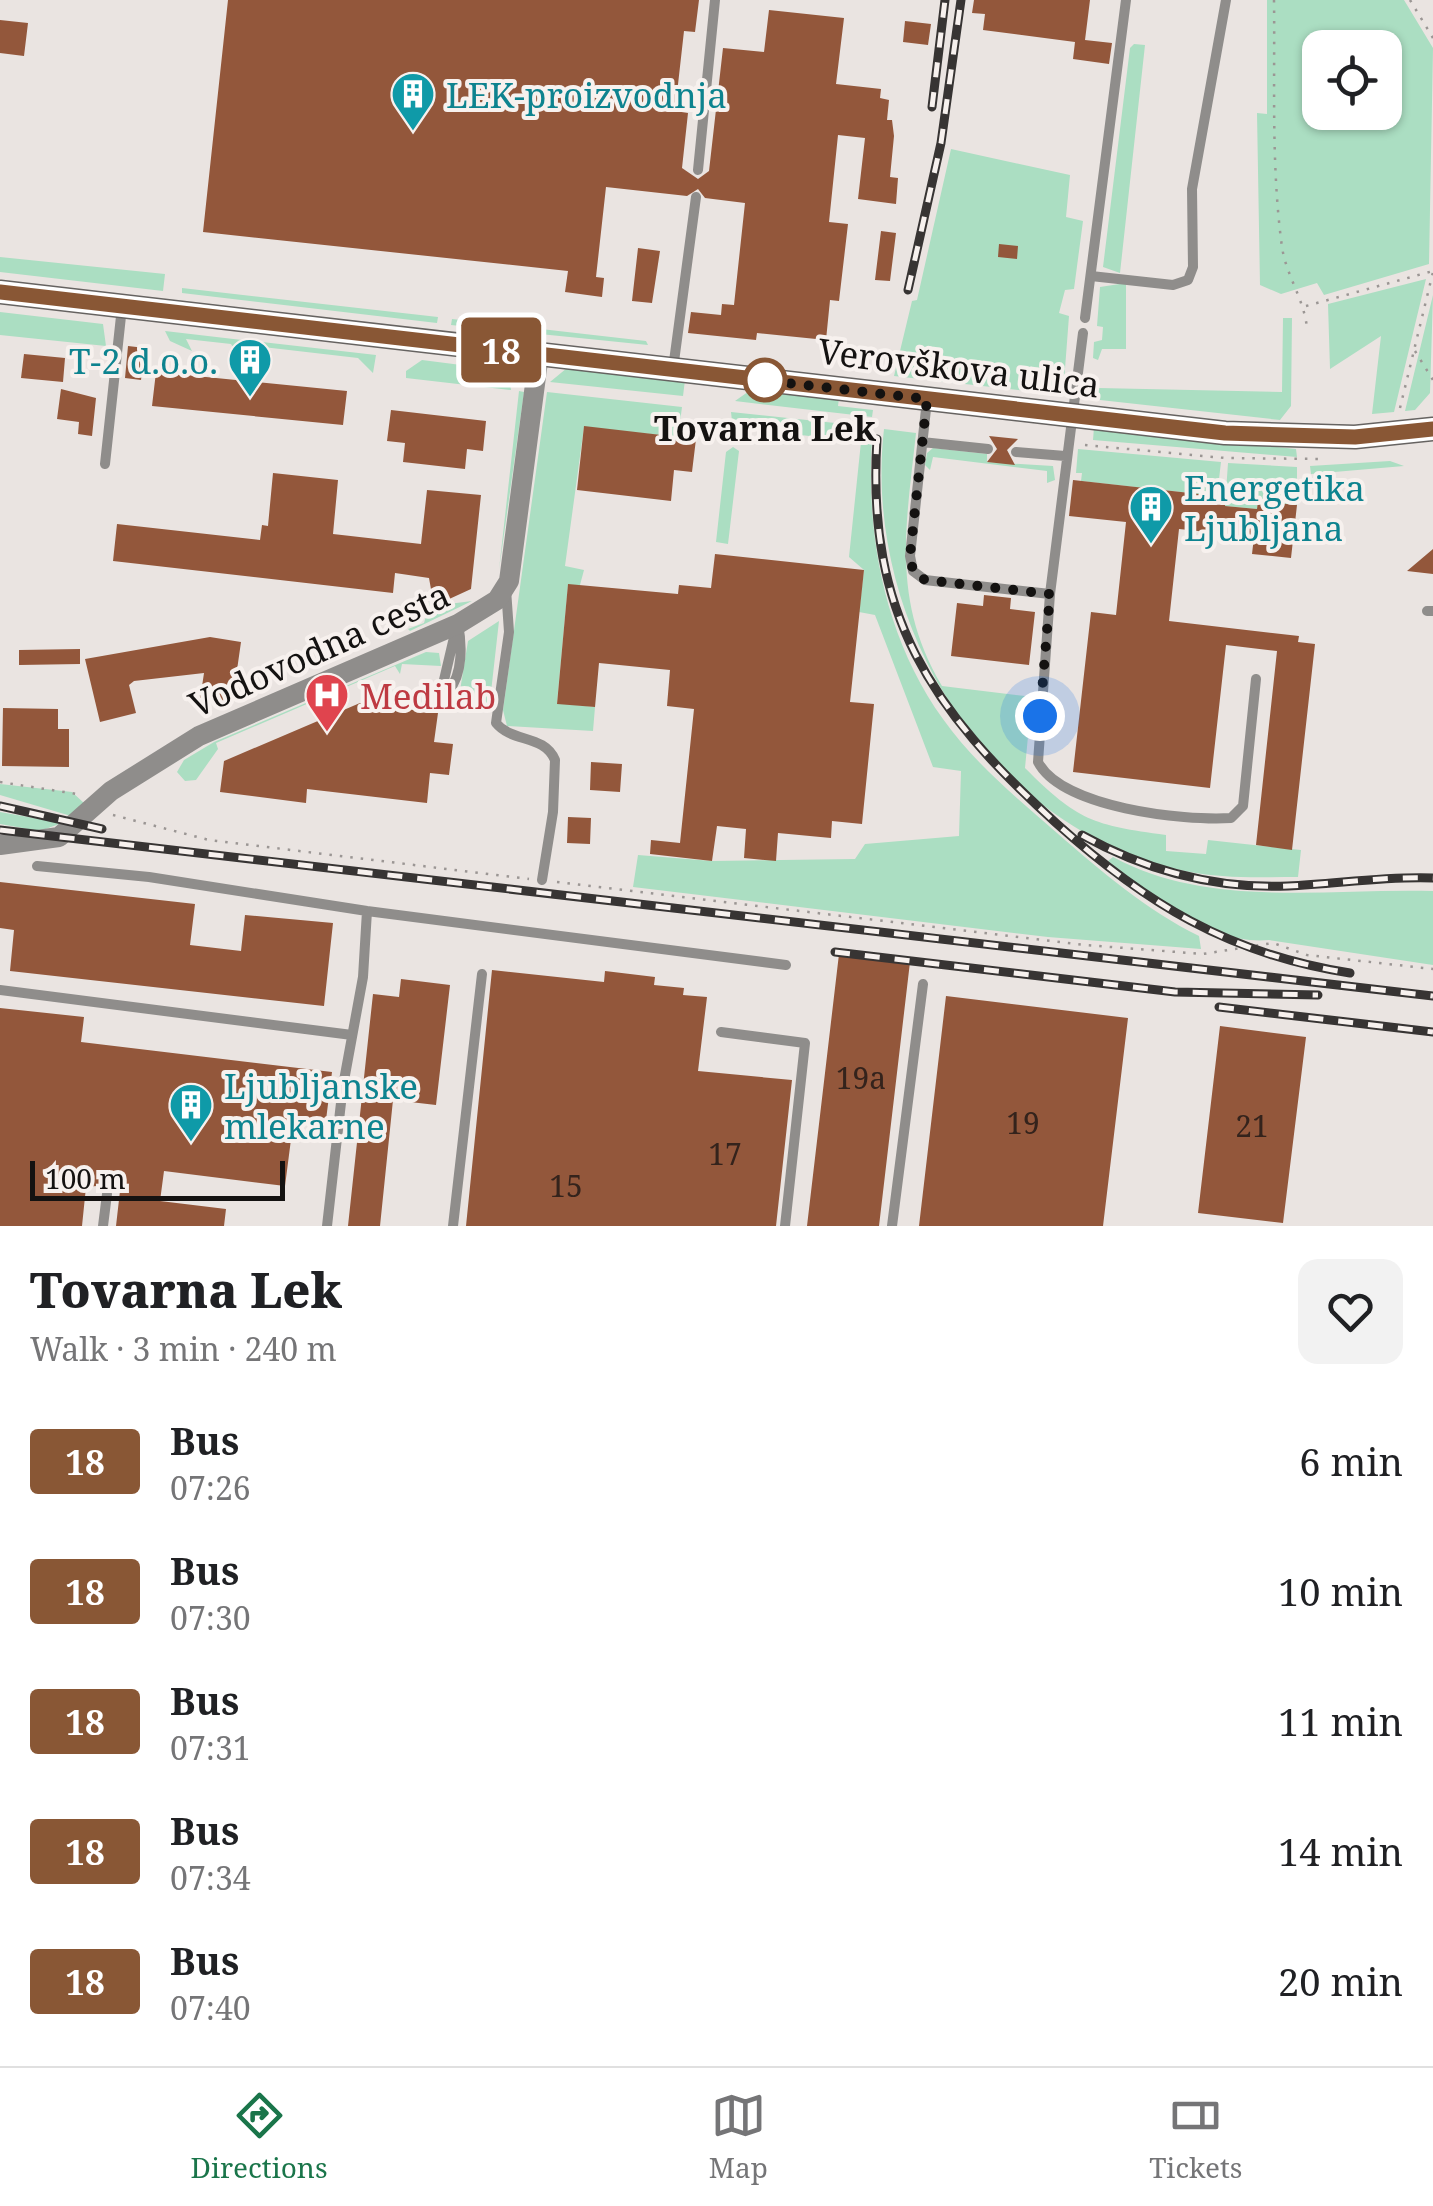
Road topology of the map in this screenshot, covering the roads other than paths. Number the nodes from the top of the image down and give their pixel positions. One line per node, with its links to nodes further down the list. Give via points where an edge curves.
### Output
1 (715, 0): 4 (lane)
2 (1126, 0): 6 (lane)
3 (1226, 0): 6 (lane, via 1192,189 1188,280 1174,285)
4 (698, 170)
5 (696, 197): 12 (lane)
6 (1091, 276): 9 (lane)
7 (0, 292): 8 (street, Verovškova ulica)
8 (122, 306): 11 (street, Verovškova ulica); 20 (lane)
9 (1085, 318)
10 (1083, 333): 14 (lane)
11 (539, 354): 12 (street, Verovškova ulica); 21 (street)
12 (673, 370): 13 (street, Verovškova ulica)
13 (927, 399): 14 (street, Verovškova ulica); 16 (lane)
14 (1070, 416): 15 (street, Verovškova ulica, via 1284,437); 19 (lane)
15 (1433, 429)
16 (922, 442): 17 (lane); 22 (lane, via 913,571 925,580)
17 (988, 448)
18 (1016, 452): 19 (lane)
19 (1065, 456): 22 (lane)
20 (105, 464)
21 (506, 588): 23 (street, Vodovodna cesta); 27 (lane, via 509,632 496,723 503,732 543,744 555,760)
22 (1050, 594): 24 (lane, via 1036,752 1042,769 1070,791 1124,807 1235,816 1242,806)
23 (458, 624): 23 (lane, via 444,678 449,690 456,682); 25 (street, Vodovodna cesta, via 198,736 89,806 52,840)
24 (1256, 679)
25 (0, 845)
26 (38, 866): 28 (lane)
27 (542, 880)
28 (368, 911): 29 (lane); 34 (lane)
29 (786, 965)
30 (482, 974): 38 (lane)
31 (924, 984): 40 (lane)
32 (0, 990): 34 (lane)
33 (721, 1032): 39 (lane, via 805,1042)
34 (352, 1034): 37 (lane)
35 (107, 1194): 36 (lane)
36 (103, 1226)
37 (327, 1226)
38 (453, 1226)
39 (785, 1226)
40 (892, 1226)

